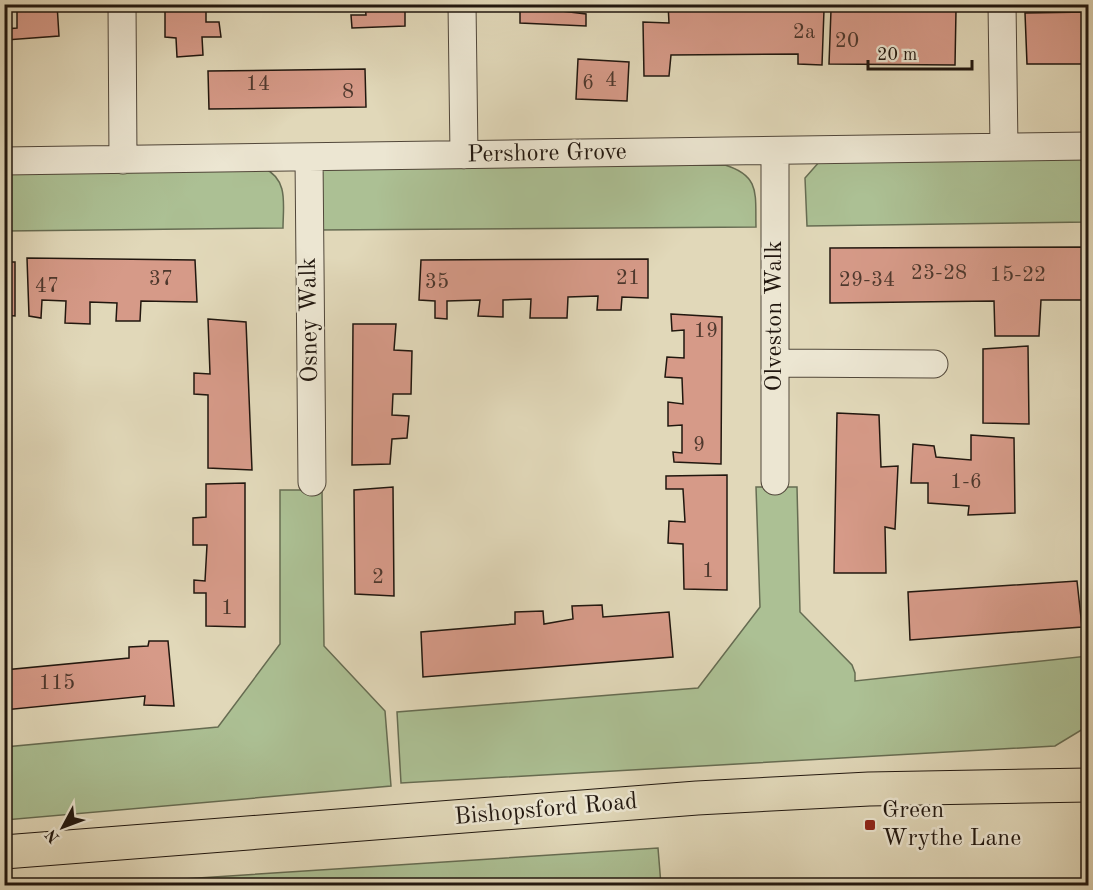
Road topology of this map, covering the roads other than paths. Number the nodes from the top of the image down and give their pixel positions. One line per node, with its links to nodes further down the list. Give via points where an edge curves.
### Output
1 (122, 4): 9 (street)
2 (462, 4): 7 (street)
3 (1002, 4): 5 (street)
4 (1089, 146): 5 (street, Pershore Grove)
5 (1004, 147): 6 (street, Pershore Grove)
6 (775, 150): 7 (street, Pershore Grove); 11 (street, Olveston Walk)
7 (464, 155): 8 (street, Pershore Grove)
8 (309, 157): 9 (street, Pershore Grove); 14 (street, Osney Walk)
9 (123, 160): 10 (street, Pershore Grove)
10 (4, 161)
11 (775, 363): 12 (street); 13 (street, Olveston Walk)
12 (934, 364)
13 (775, 481)
14 (312, 482)
15 (1089, 785): 16 (main road, Bishopsford Road, via 869,789 697,798)
16 (4, 852)

